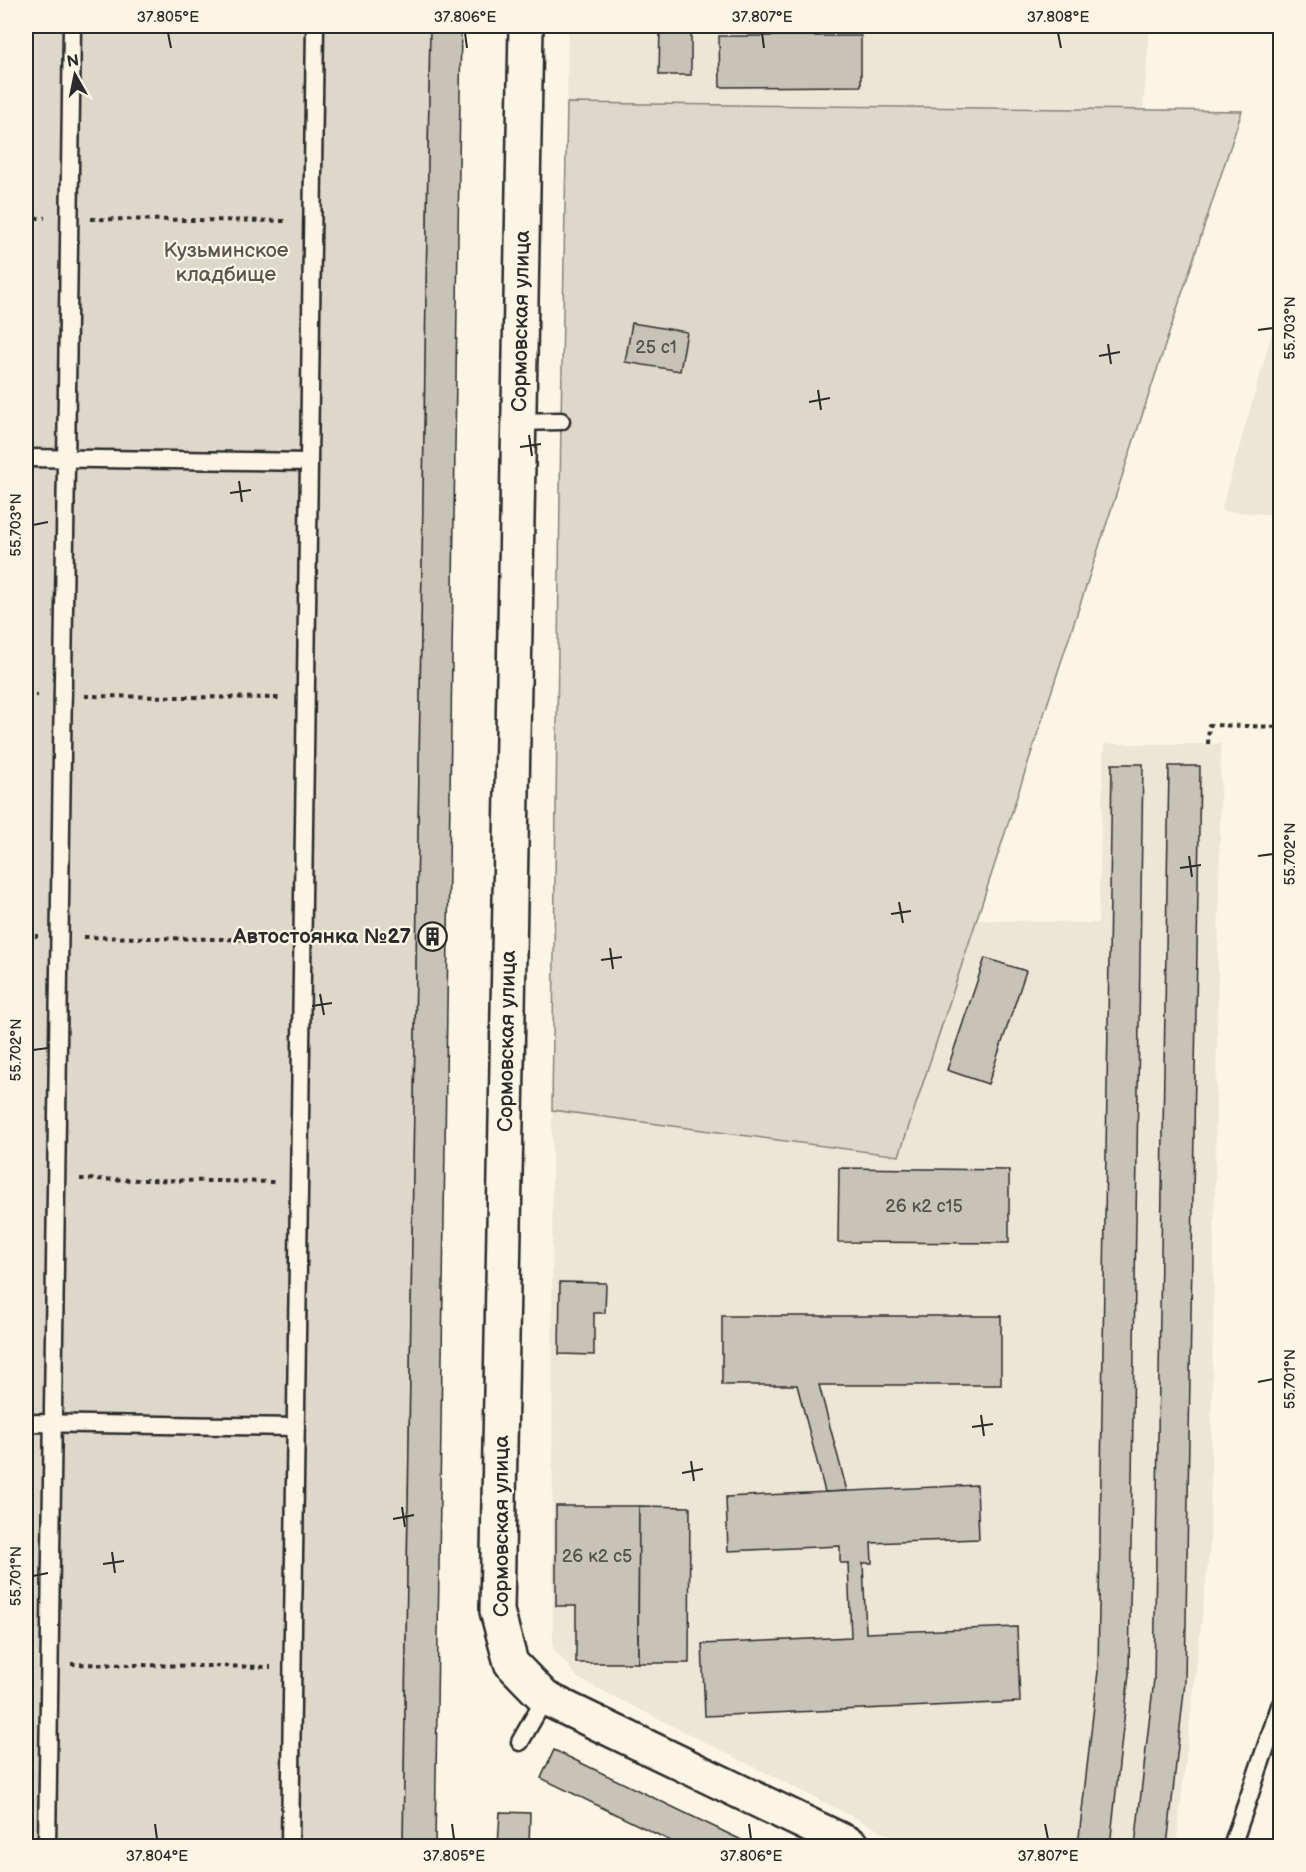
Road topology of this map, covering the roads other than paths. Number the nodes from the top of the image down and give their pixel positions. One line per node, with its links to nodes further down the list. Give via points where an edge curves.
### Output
1 (72, 26): 7 (lane)
2 (315, 26): 8 (lane)
3 (526, 26): 5 (street, Сормовская улица)
4 (561, 421): 5 (lane)
5 (519, 422): 12 (street, Сормовская улица, via 497,1611 511,1663)
6 (26, 458): 7 (lane)
7 (66, 459): 8 (lane); 10 (lane)
8 (309, 462): 11 (lane)
9 (26, 1423): 10 (lane)
10 (53, 1424): 11 (lane); 16 (lane)
11 (296, 1427): 17 (lane)
12 (545, 1698): 14 (lane); 18 (street, Сормовская улица)
13 (1281, 1706): 15 (lane)
14 (520, 1742)
15 (1273, 1750): 19 (lane)
16 (47, 1846)
17 (290, 1846)
18 (853, 1846)
19 (1232, 1846)

